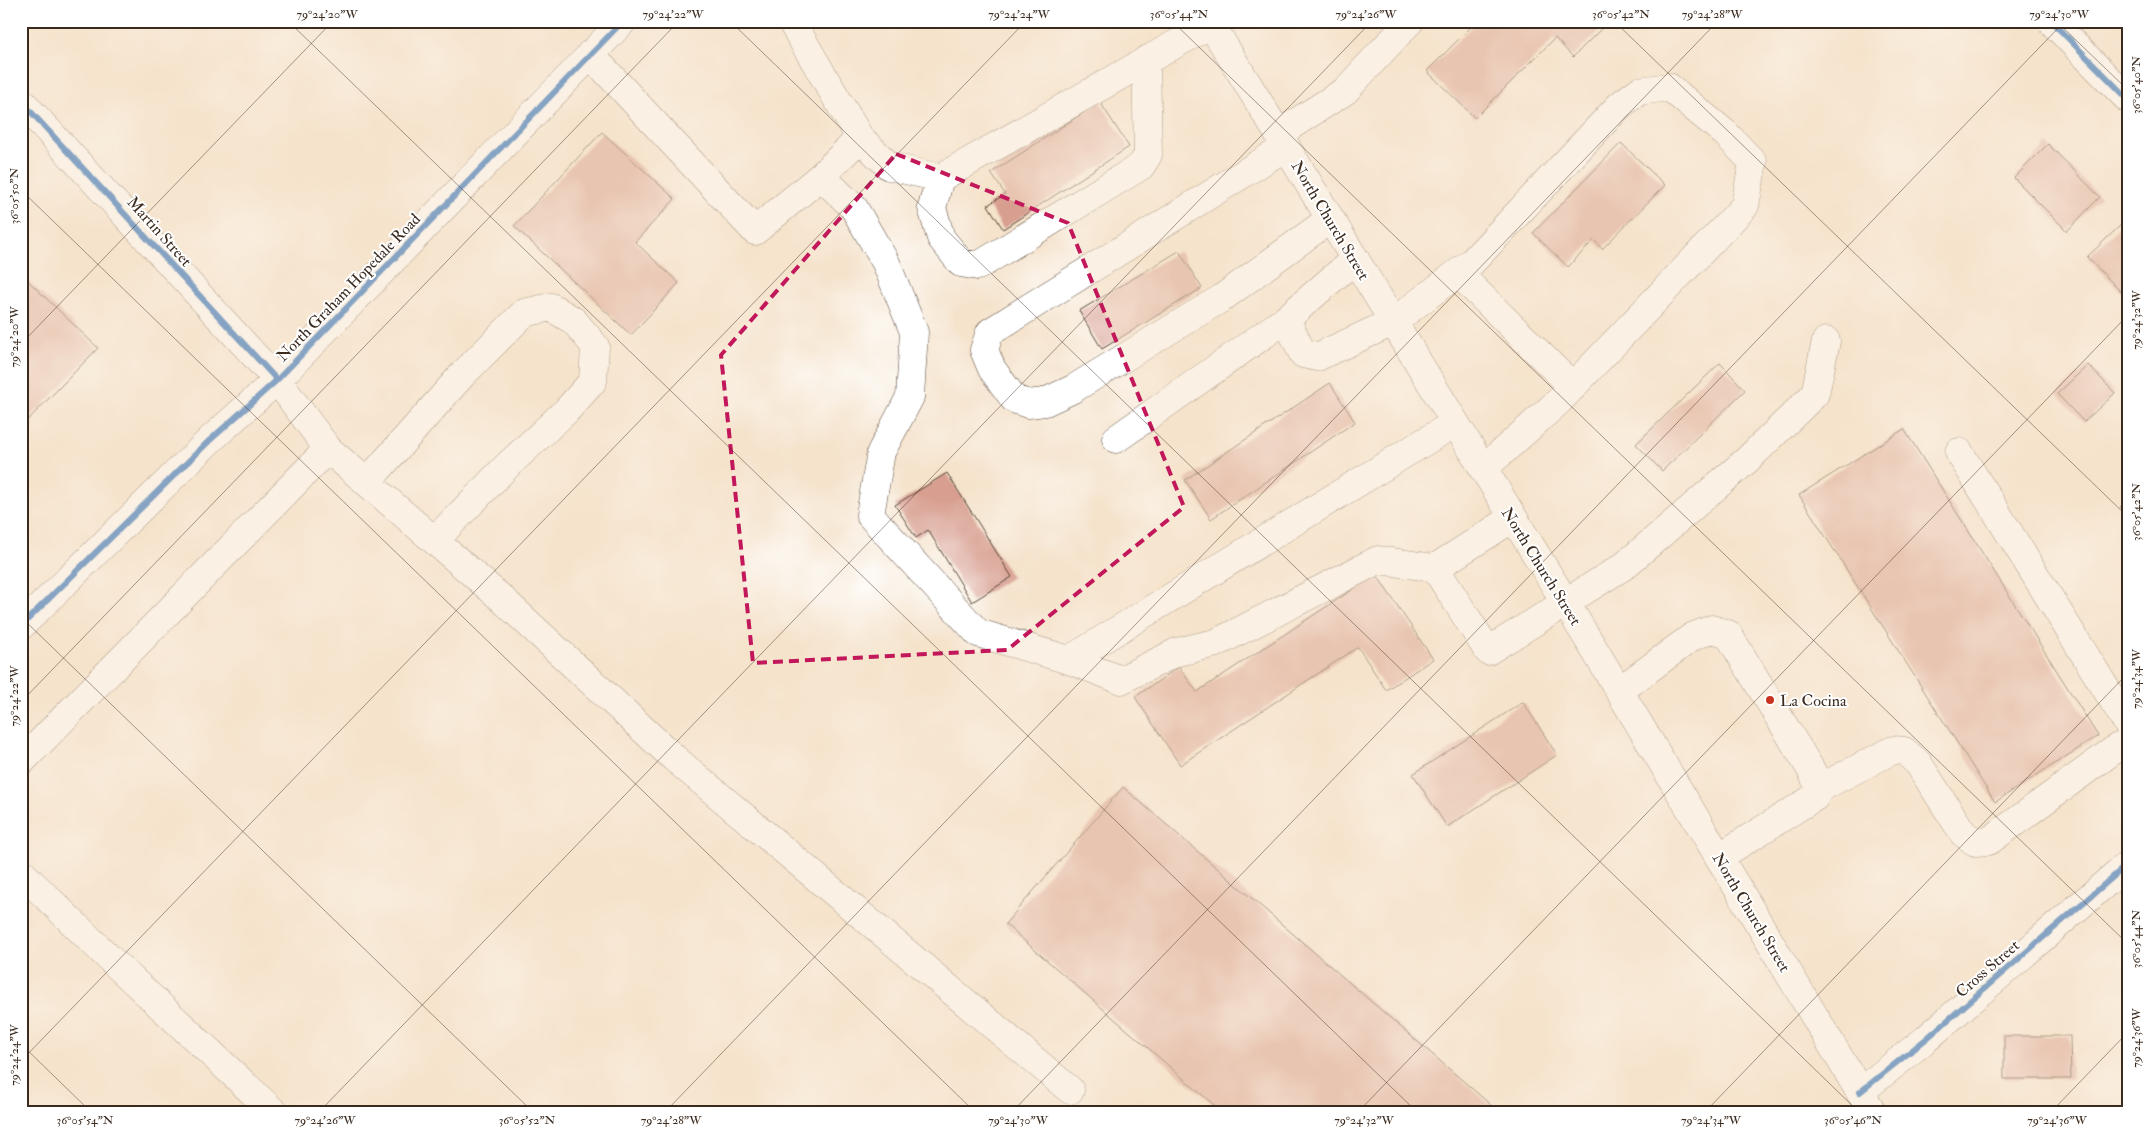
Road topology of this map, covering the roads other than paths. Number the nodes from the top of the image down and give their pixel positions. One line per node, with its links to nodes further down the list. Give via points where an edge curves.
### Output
1 (623, 21): 6 (street, North Graham Hopedale Road)
2 (791, 21): 10 (street)
3 (1410, 21): 11 (street, via 1345,91)
4 (2051, 21): 8 (street)
5 (1210, 23): 7 (street); 11 (street, North Church Street)
6 (590, 54): 12 (street, via 755,231); 20 (street, North Graham Hopedale Road)
7 (1146, 60): 13 (street); 13 (street, via 1148,155 1141,166 978,266 961,263 941,238 932,208)
8 (2129, 100)
9 (21, 101): 20 (street, Martin Street)
10 (860, 138): 12 (street); 13 (street, via 889,166)
11 (1282, 140): 14 (street, North Church Street); 14 (street, via 990,332 984,350 992,369 1014,399 1028,404 1046,402 1073,389 1222,298)
12 (821, 176): 33 (street, via 854,208 886,263 914,332 910,397 881,452 870,515 978,633)
13 (940, 178)
14 (1330, 220): 15 (street, North Church Street)
15 (1354, 259): 17 (street); 18 (street, North Church Street)
16 (1458, 273): 18 (street); 21 (street); 21 (street, via 1620,105 1639,91 1669,87 1726,134 1753,162 1745,206)
17 (1286, 319): 18 (street, via 1303,354 1317,357); 23 (street)
18 (1393, 322): 22 (street, North Church Street)
19 (1826, 341): 31 (street, via 1815,394 1747,460 1624,566)
20 (277, 380): 24 (street, Martin Street); 32 (street, North Graham Hopedale Road)
21 (1572, 387): 26 (street)
22 (1455, 423): 26 (street, North Church Street); 33 (street)
23 (1116, 439)
24 (328, 449): 27 (street, Martin Street); 37 (street)
25 (1959, 452): 35 (street)
26 (1483, 469): 28 (street, North Church Street)
27 (367, 482): 29 (street, Martin Street); 29 (street, via 462,375 524,313 551,307 574,321 595,346 593,381)
28 (1513, 518): 30 (street); 31 (street, North Church Street)
29 (435, 540): 42 (street, Martin Street, via 674,758)
30 (1435, 568): 31 (street, via 1488,651); 33 (street, via 1378,560 1216,643 1177,652 1121,680)
31 (1565, 604): 34 (street, North Church Street)
32 (21, 626)
33 (1069, 660)
34 (1619, 691): 38 (street, via 1692,637 1712,629 1728,634); 39 (street, North Church Street)
35 (2129, 726)
36 (2129, 745): 38 (street, via 2118,747 1989,841 1975,842 1963,833 1918,763 1904,751 1893,750)
37 (21, 762)
38 (1820, 788): 39 (street, via 1815,797)
39 (1719, 857): 43 (street, North Church Street)
40 (2129, 863): 43 (street, Cross Street, via 1926,1039)
41 (21, 872): 44 (street)
42 (1070, 1090)
43 (1866, 1102)
44 (274, 1112)

